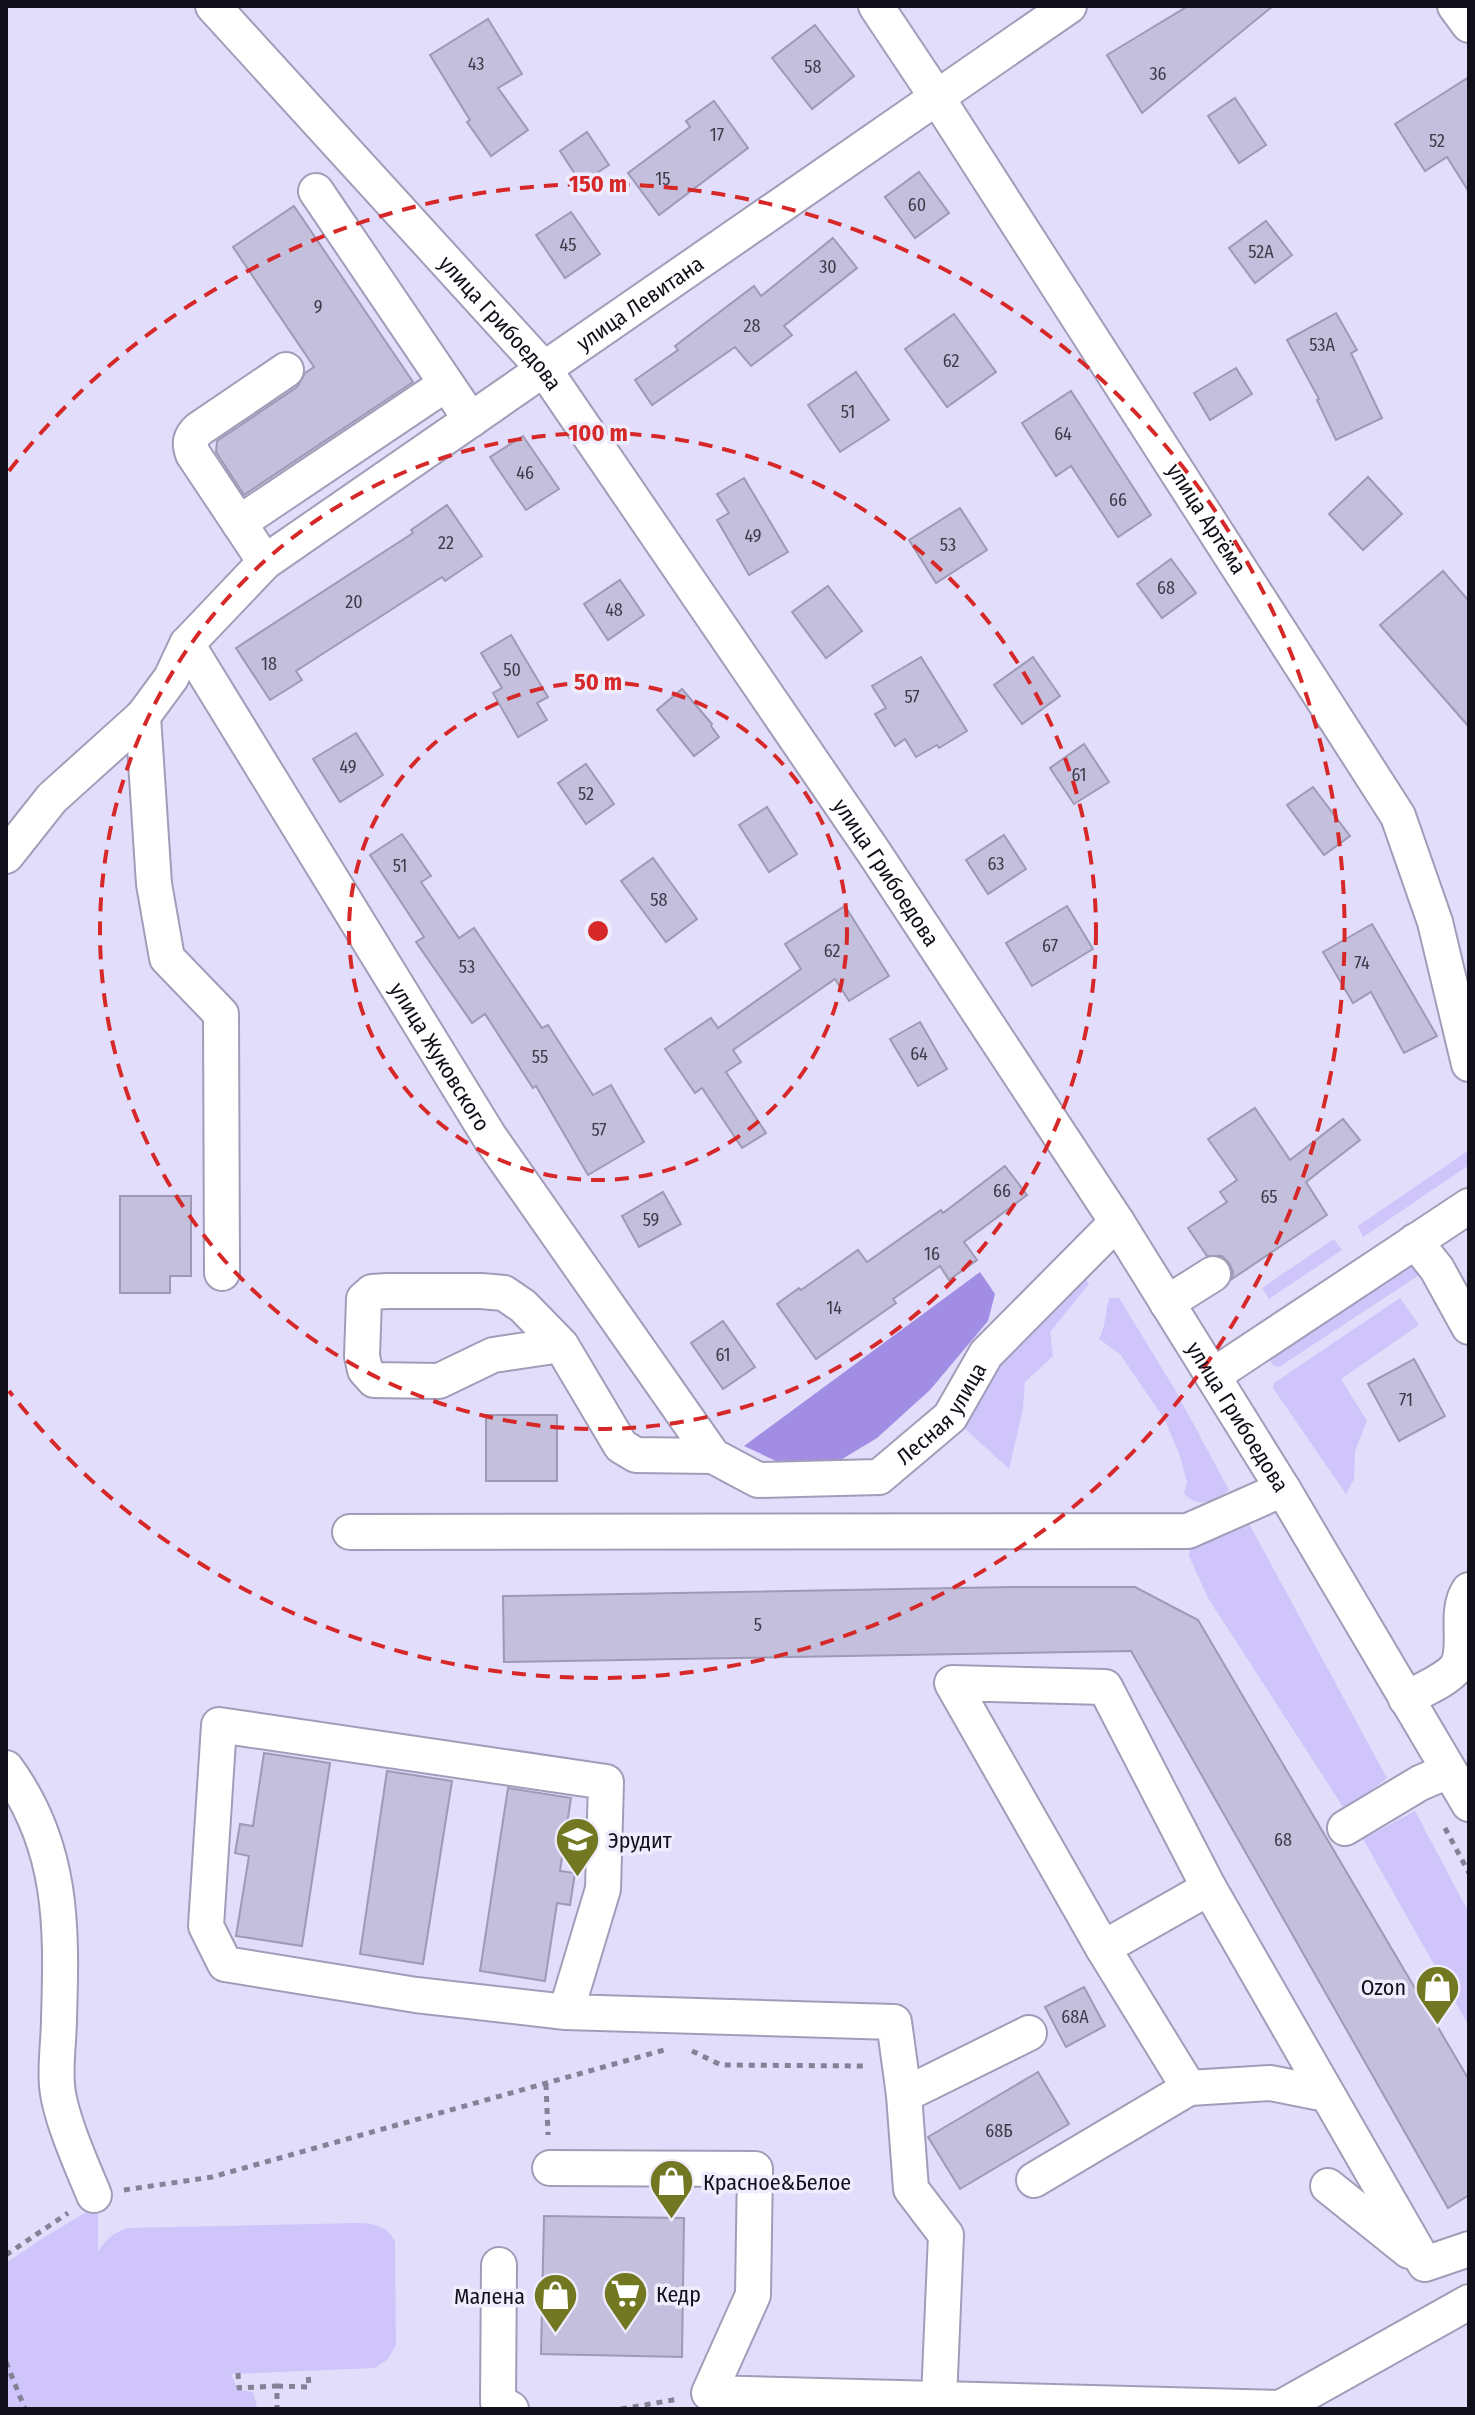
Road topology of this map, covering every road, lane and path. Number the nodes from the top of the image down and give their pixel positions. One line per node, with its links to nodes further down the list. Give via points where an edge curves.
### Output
1 (213, 6): 8 (street, улица Грибоедова)
2 (876, 6): 6 (street, улица Артёма)
3 (1069, 6): 6 (street, улица Левитана)
4 (1455, 6): 5 (street)
5 (1469, 25)
6 (936, 96): 8 (street, улица Левитана); 17 (street, улица Артёма, via 1398,816 1435,922)
7 (316, 191): 10 (street)
8 (544, 369): 11 (street, улица Левитана); 19 (street, улица Грибоедова, via 875,854)
9 (286, 370): 12 (street, via 191,436 193,454)
10 (446, 384): 11 (street); 12 (street)
11 (471, 420): 13 (street, улица Левитана)
12 (239, 523): 13 (street)
13 (265, 562): 14 (street, улица Левитана)
14 (187, 644): 15 (street, улица Левитана, via 171,678); 27 (street, улица Жуковского, via 489,1136)
15 (143, 716): 16 (street, улица Левитана, via 52,798); 21 (street, via 154,884 167,958 221,1014)
16 (6, 856)
17 (1469, 1064)
18 (1469, 1206): 20 (street)
19 (1117, 1222): 23 (street, улица Грибоедова); 27 (street, Лесная улица, via 986,1354 950,1417 879,1477 758,1480)
20 (1415, 1241): 24 (street); 26 (street)
21 (222, 1273)
22 (1213, 1274): 23 (street)
23 (1167, 1303): 26 (street, улица Грибоедова)
24 (1469, 1327)
25 (561, 1345): 25 (street, via 504,1293 387,1291 364,1299 362,1356 374,1380 439,1381 493,1355); 27 (street, via 621,1446 636,1455)
26 (1214, 1375): 28 (street, улица Грибоедова)
27 (713, 1456)
28 (1283, 1489): 29 (street, via 1188,1531); 31 (street, улица Грибоедова)
29 (350, 1532)
30 (1469, 1590): 31 (street, via 1460,1612 1459,1661)
31 (1406, 1699): 33 (street, улица Грибоедова)
32 (6, 1768): 50 (street, via 43,1836 60,1904 57,2087)
33 (1448, 1771): 34 (street, улица Грибоедова); 35 (street)
34 (1469, 1804)
35 (1345, 1828)
36 (1209, 1888): 37 (street); 37 (street, via 1105,1687 952,1683); 45 (street)
37 (1103, 1948): 44 (street)
38 (566, 2012): 38 (street, via 416,1995 225,1964 206,1926 219,1725 606,1782 603,1889); 46 (street, via 894,2022)
39 (1029, 2033): 46 (street)
40 (679, 2045): 42 (path, via 721,2065)
41 (665, 2049): 43 (path)
42 (879, 2066)
43 (546, 2084): 47 (path); 50 (path, via 212,2177)
44 (1189, 2088): 45 (street, via 1270,2083); 48 (street)
45 (1326, 2094): 53 (street)
46 (904, 2095): 60 (street, via 911,2189 946,2235)
47 (550, 2168): 61 (street, via 755,2169 753,2295)
48 (1034, 2180)
49 (1328, 2186): 53 (street)
50 (94, 2195): 52 (path)
51 (1469, 2249): 53 (street)
52 (6, 2255)
53 (1425, 2264)
54 (499, 2265): 64 (street, via 498,2402)
55 (1469, 2302): 66 (street)
56 (6, 2362): 62 (path)
57 (308, 2372): 59 (path, via 309,2387)
58 (238, 2373): 59 (path, via 239,2388)
59 (277, 2386): 63 (path)
60 (939, 2399): 61 (street); 66 (street)
61 (705, 2401): 65 (path)
62 (25, 2409)
63 (277, 2409)
64 (511, 2409)
65 (621, 2409)
66 (1280, 2409)

